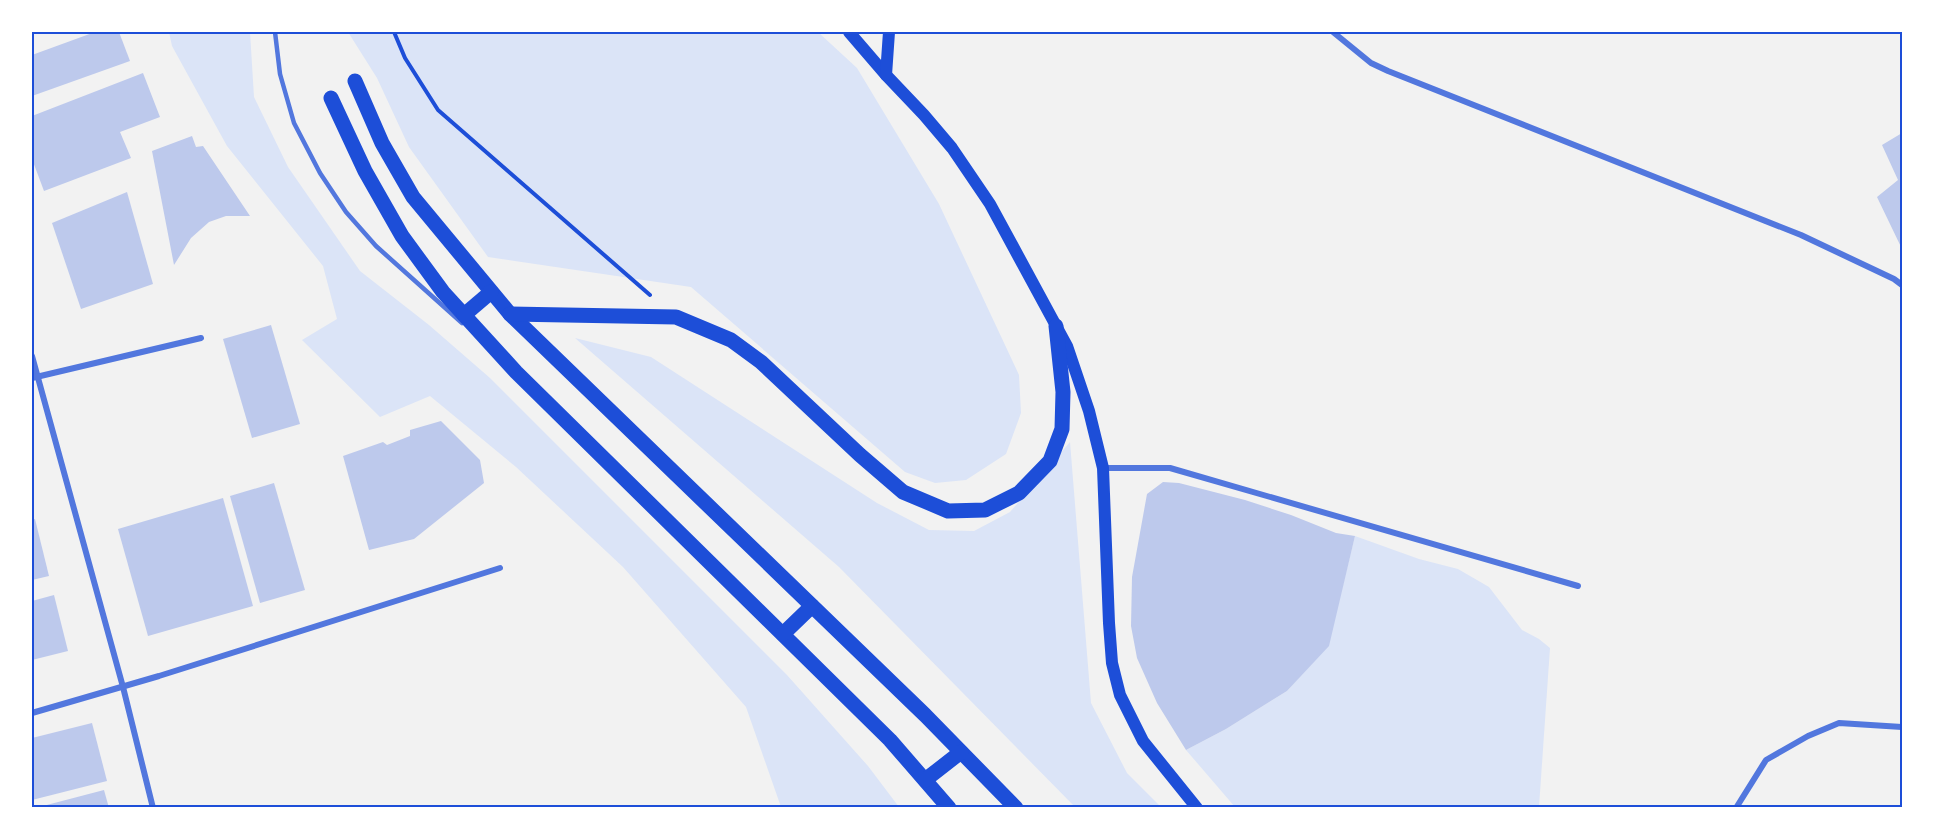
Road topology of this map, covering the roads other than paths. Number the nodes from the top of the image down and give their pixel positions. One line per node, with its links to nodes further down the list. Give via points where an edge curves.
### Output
1 (275, 32): 17 (lane, via 280,74 294,123 346,212 376,246)
2 (849, 32): 6 (main road)
3 (862, 32): 6 (main road)
4 (889, 32): 7 (main road)
5 (1333, 32): 10 (street, via 1371,63 1388,71 1801,235)
6 (866, 51): 7 (main road)
7 (886, 75): 14 (main road, via 952,148 990,204)
8 (355, 81): 11 (main road, via 382,143 413,196)
9 (331, 98): 13 (main road, via 365,171 402,236)
10 (1902, 285)
11 (492, 292): 12 (main road); 13 (main road)
12 (510, 314): 14 (main road, via 676,317 731,340 761,362 903,492 948,511 985,510 1019,493 1050,461 1062,429 1063,392); 22 (main road)
13 (464, 315): 17 (main road)
14 (1056, 326): 19 (main road, via 1076,369)
15 (201, 338): 18 (street)
16 (32, 356): 18 (street)
17 (516, 372): 23 (main road)
18 (35, 377): 24 (street)
19 (1103, 468): 21 (street, via 1170,468); 34 (main road, via 1109,623 1112,663 1120,695 1143,741)
20 (500, 568): 24 (street)
21 (1578, 586)
22 (812, 606): 23 (main road); 28 (main road)
23 (783, 634): 27 (main road)
24 (123, 687): 25 (street); 30 (street)
25 (32, 713)
26 (1902, 727): 35 (street, via 1839,723 1808,736 1766,760)
27 (890, 740): 29 (main road); 31 (main road)
28 (962, 752): 29 (main road); 33 (main road)
29 (925, 780): 32 (main road)
30 (153, 807)
31 (939, 807)
32 (949, 807)
33 (1016, 807)
34 (1197, 807)
35 (1736, 807)

